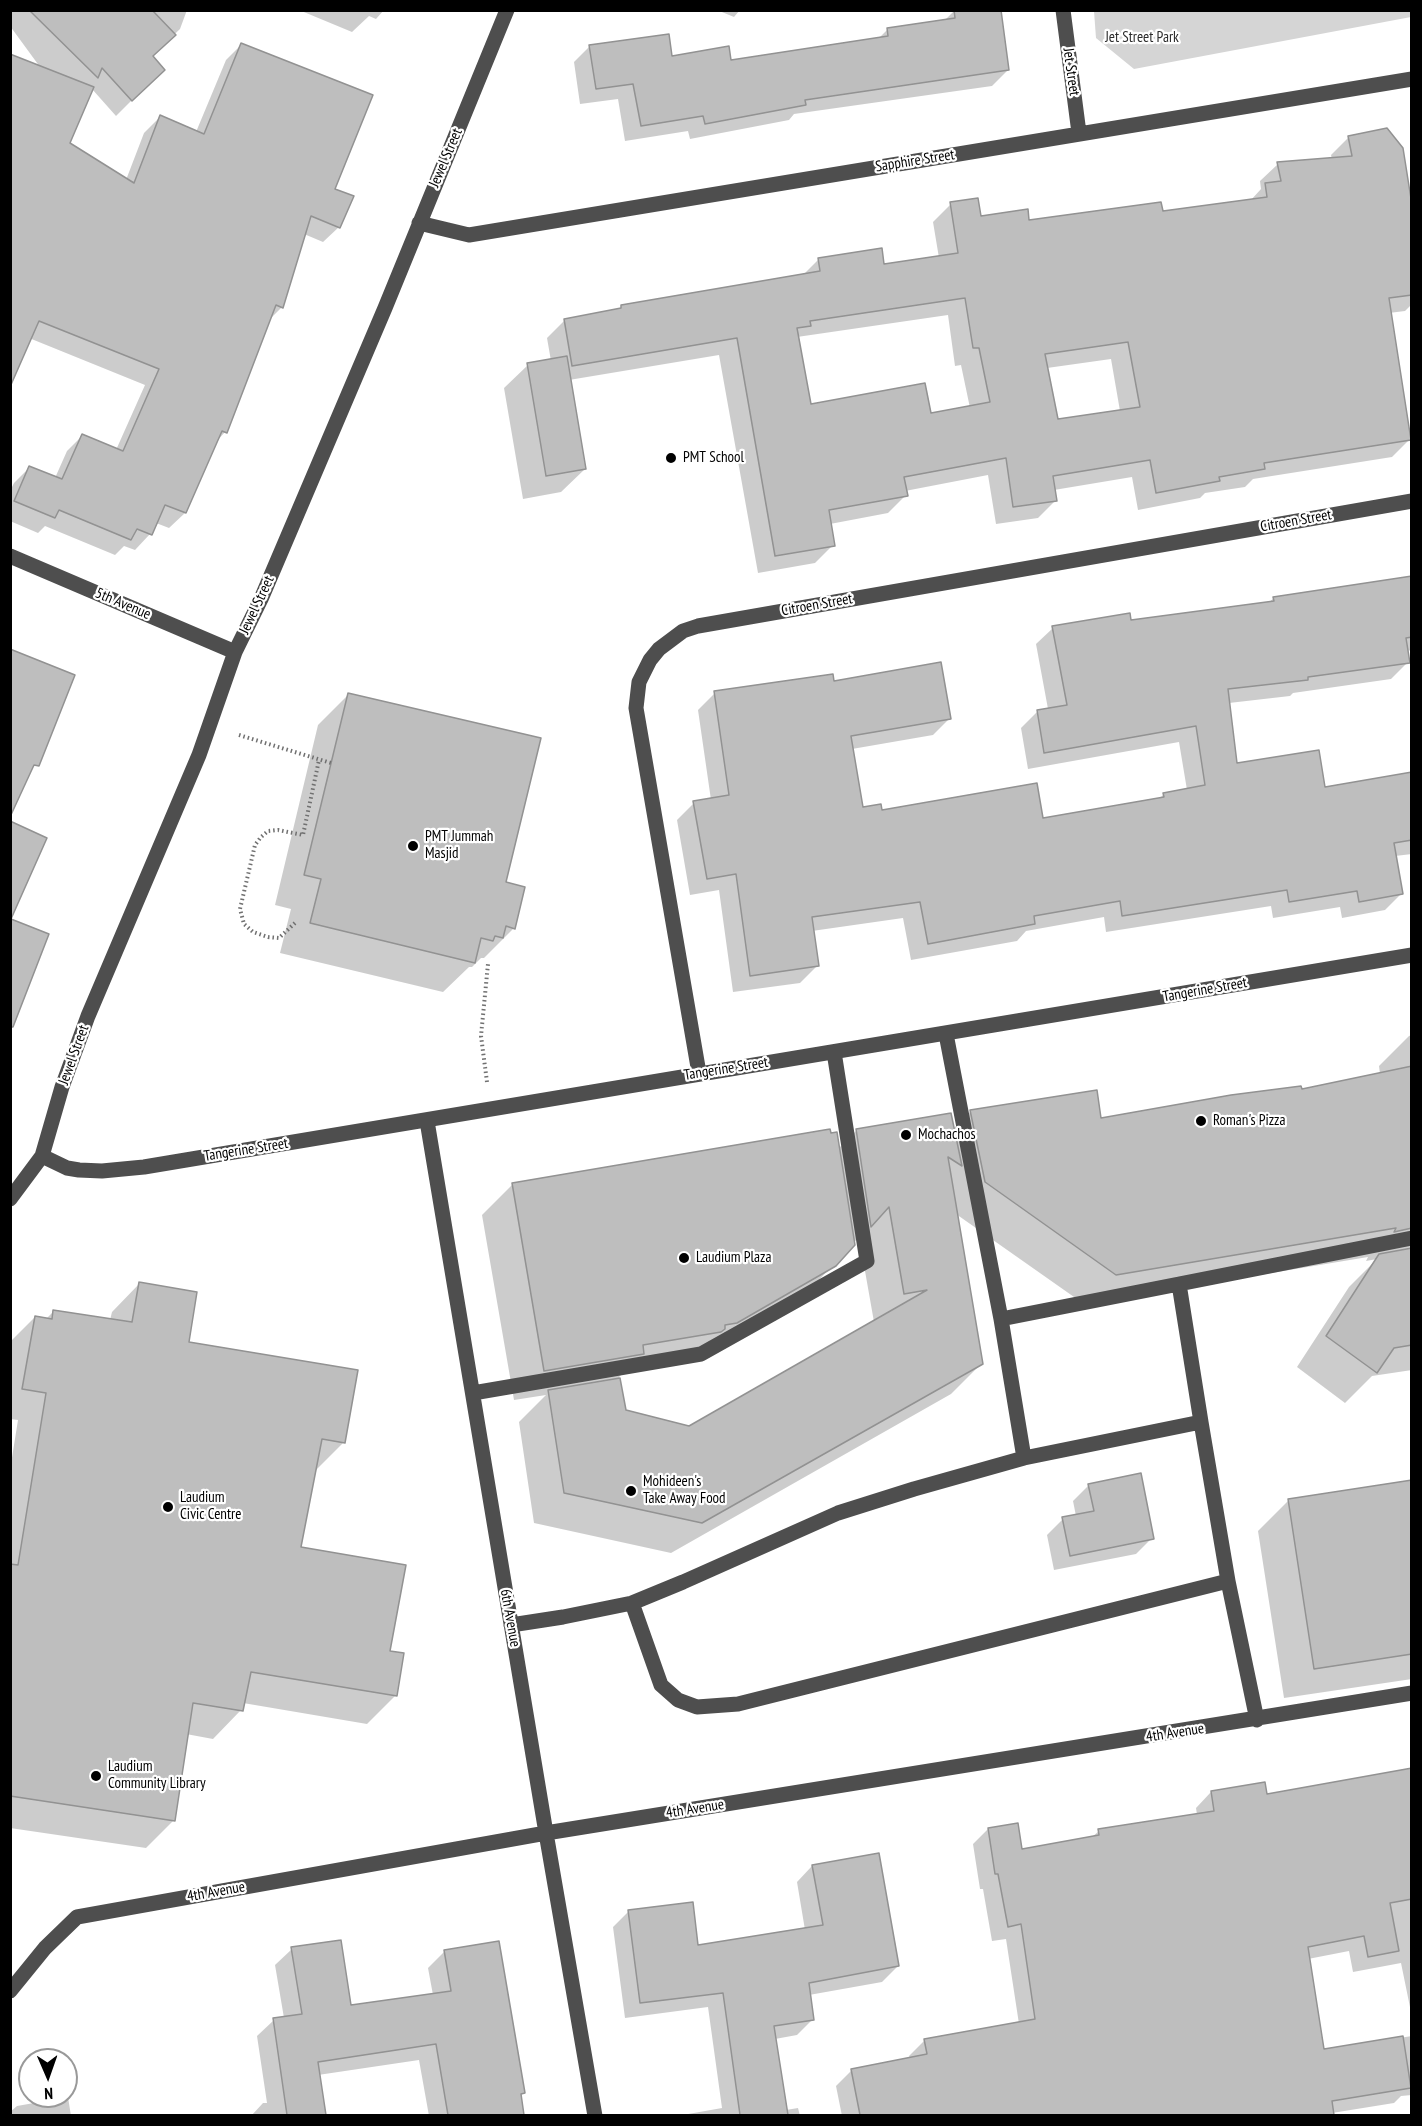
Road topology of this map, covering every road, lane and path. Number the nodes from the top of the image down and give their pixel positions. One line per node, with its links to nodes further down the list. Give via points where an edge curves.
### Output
1 (507, 10): 5 (street, Jewel Street)
2 (1063, 10): 4 (street, Jet Street)
3 (1412, 79): 4 (street, Sapphire Street)
4 (1079, 133): 5 (street, Sapphire Street, via 469,235)
5 (419, 223): 8 (street, Jewel Street, via 266,588)
6 (1412, 501): 17 (street, Citroen Street, via 698,626 683,631 659,649 639,682 636,708)
7 (10, 556): 8 (street, 5th Avenue)
8 (235, 652): 20 (street, Jewel Street, via 199,755 88,1016)
9 (239, 735): 10 (path)
10 (319, 760): 11 (path); 12 (path, via 303,835 278,830 261,837 255,845 240,909 244,924 252,932 268,937 279,938)
11 (331, 763)
12 (295, 923)
13 (1412, 955): 15 (street, Tangerine Street)
14 (488, 964): 18 (path, via 481,1036)
15 (946, 1034): 16 (street, Tangerine Street); 24 (street)
16 (834, 1052): 17 (street, Tangerine Street); 25 (street, via 867,1261 701,1354)
17 (699, 1073): 18 (street, Tangerine Street)
18 (491, 1110): 19 (street, Tangerine Street)
19 (427, 1120): 20 (street, Tangerine Street, via 113,1170 67,1168); 25 (street, 6th Avenue)
20 (42, 1156): 21 (street, Jewel Street)
21 (10, 1199)
22 (1412, 1238): 23 (street)
23 (1179, 1284): 24 (street); 26 (street)
24 (1001, 1319): 27 (street)
25 (472, 1393): 30 (street, 6th Avenue)
26 (1201, 1422): 27 (street); 28 (street)
27 (1024, 1458): 29 (street, via 838,1513)
28 (1228, 1581): 29 (street, via 738,1704 697,1707 678,1700 661,1685); 32 (street)
29 (632, 1603): 30 (street)
30 (511, 1625): 33 (street, 6th Avenue)
31 (1412, 1693): 32 (street, 4th Avenue)
32 (1257, 1720): 33 (street, 4th Avenue)
33 (546, 1833): 34 (street, 4th Avenue, via 77,1917); 35 (street, 6th Avenue)
34 (10, 1991)
35 (595, 2115)

